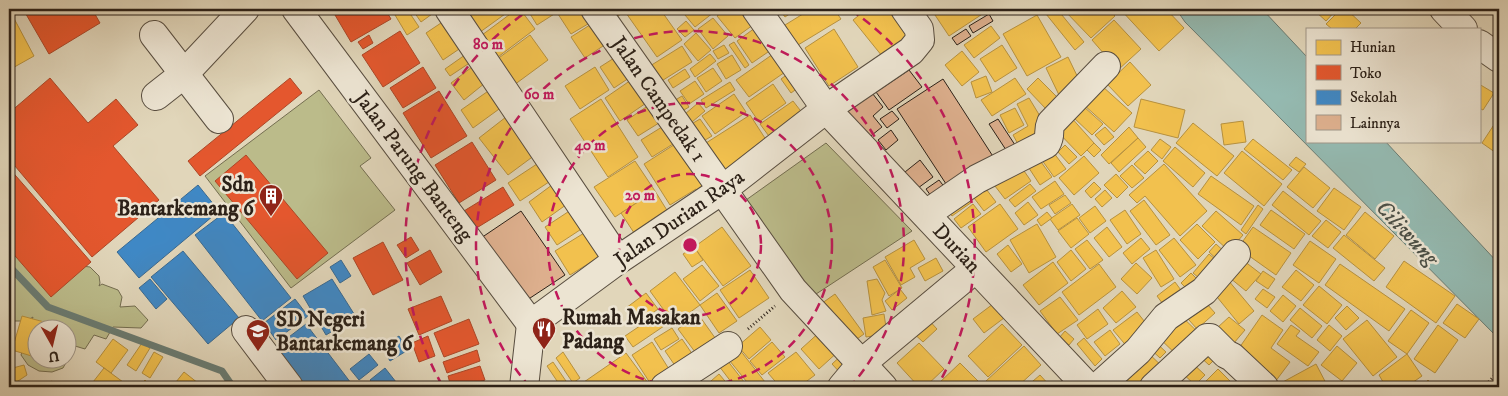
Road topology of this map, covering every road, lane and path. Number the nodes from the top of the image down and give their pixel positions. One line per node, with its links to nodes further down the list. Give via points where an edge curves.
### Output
1 (245, 9): 13 (street)
2 (449, 9): 20 (street)
3 (595, 9): 17 (street, Jalan Campedak 1)
4 (756, 9): 15 (street, Durian)
5 (905, 9): 15 (street, Jalan Durian Raya, via 919,29 920,40 911,51)
6 (1444, 9): 8 (street)
7 (306, 12): 23 (street, Jalan Parung Banteng)
8 (1462, 28)
9 (154, 35): 13 (street)
10 (1480, 45): 11 (street)
11 (1499, 58)
12 (1106, 66): 18 (street, via 1051,123 1046,144 978,179)
13 (184, 74): 14 (street); 16 (street)
14 (156, 96)
15 (826, 110): 17 (street, Jalan Durian Raya); 18 (street, Durian)
16 (219, 119)
17 (722, 190): 20 (street, Jalan Durian Raya); 22 (street, Jalan Campedak 1)
18 (926, 214): 21 (street, Durian)
19 (1236, 254): 34 (street, via 1204,291 1166,318 1138,351)
20 (618, 260): 23 (street, Jalan Durian Raya)
21 (976, 268): 26 (street); 33 (street, Durian)
22 (794, 290): 25 (path); 26 (street, Jalan Campedak 1)
23 (531, 324): 29 (street)
24 (246, 330): 28 (street)
25 (728, 346): 30 (street)
26 (862, 363): 31 (street); 32 (street, Jalan Campedak 1)
27 (1499, 371): 37 (path)
28 (289, 387)
29 (524, 387)
30 (665, 387)
31 (842, 387)
32 (883, 387)
33 (1088, 387)
34 (1098, 387)
35 (1154, 387): 36 (street, via 1210,338)
36 (1264, 387)
37 (1484, 387)

